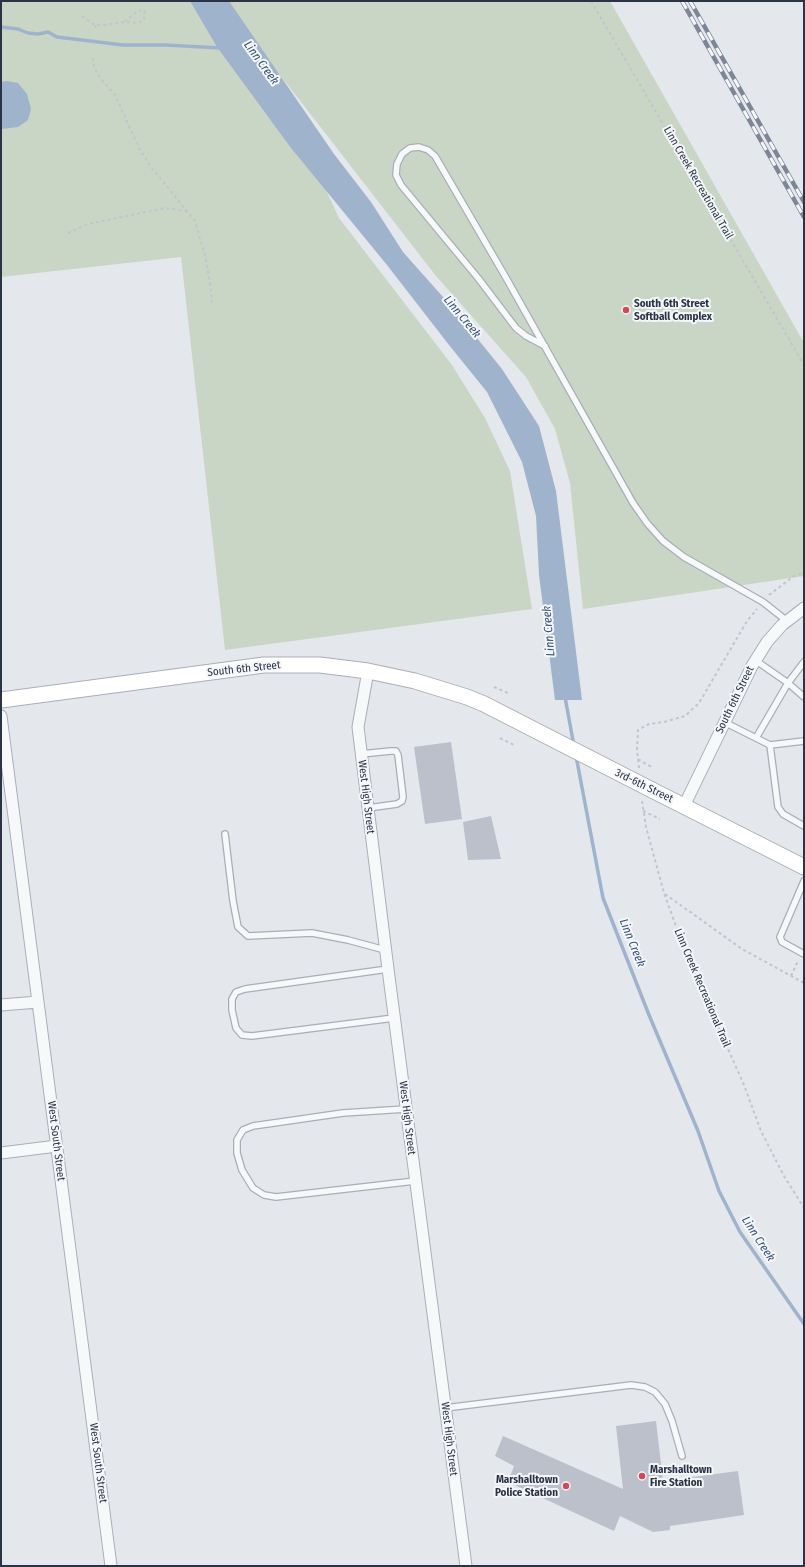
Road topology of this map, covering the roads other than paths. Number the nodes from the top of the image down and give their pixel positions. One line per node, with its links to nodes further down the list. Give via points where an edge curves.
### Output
1 (544, 346): 1 (lane, via 435,156 419,147 410,148 402,154 397,164 396,175 401,185 516,328); 3 (lane, via 647,523 663,541 684,557 763,602)
2 (804, 608): 3 (street, South 6th Street)
3 (787, 621): 4 (street, South 6th Street, via 766,642)
4 (755, 660): 7 (lane); 12 (street, South 6th Street)
5 (804, 662): 7 (lane)
6 (368, 670): 9 (main road, South 6th Street, via 320,665 264,665); 10 (main road, South 6th Street, via 415,681); 16 (street, West High Street, via 358,727)
7 (788, 683): 8 (lane); 13 (lane)
8 (804, 697)
9 (1, 700)
10 (484, 704): 17 (main road, 3rd-6th Street, bridge, via 647,795)
11 (1, 716): 26 (street, West South Street)
12 (724, 722): 13 (lane); 17 (street, South 6th Street)
13 (756, 738): 15 (lane)
14 (804, 741): 15 (lane)
15 (770, 745): 19 (lane, via 778,807 783,814)
16 (361, 754): 18 (street, West High Street); 18 (lane, via 391,750 396,751 398,755 402,801)
17 (684, 806): 21 (main road, 3rd-6th Street)
18 (368, 808): 23 (street, West High Street)
19 (804, 826)
20 (224, 834): 23 (lane, via 238,927 248,936 312,933)
21 (804, 867)
22 (804, 881): 24 (lane, via 780,937 782,942)
23 (385, 950): 25 (street, West High Street)
24 (803, 953)
25 (388, 969): 28 (street, West High Street); 28 (lane, via 245,989 236,992 232,998 232,1010 236,1028 242,1035 252,1036)
26 (38, 1002): 27 (street); 30 (street, West South Street)
27 (1, 1005)
28 (394, 1018): 29 (street, West High Street)
29 (406, 1108): 32 (street, West High Street); 32 (lane, via 343,1113 253,1126 243,1130 237,1140 237,1153 242,1170 253,1188 264,1195 276,1197)
30 (57, 1146): 31 (street); 35 (street, West South Street)
31 (1, 1154)
32 (415, 1181): 33 (street, West High Street)
33 (445, 1408): 34 (lane, via 630,1386 645,1387 656,1392 665,1404); 36 (street, West High Street)
34 (682, 1456)
35 (111, 1566)
36 (466, 1566)

